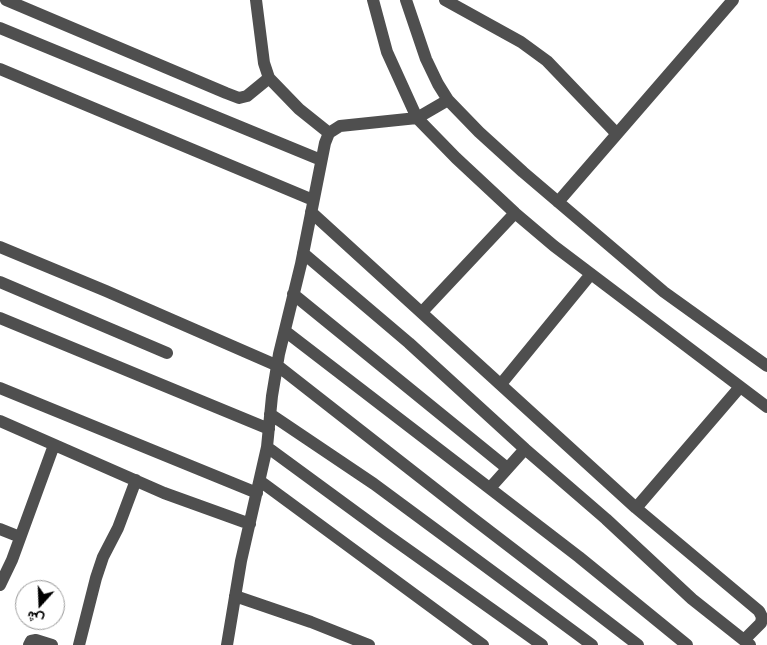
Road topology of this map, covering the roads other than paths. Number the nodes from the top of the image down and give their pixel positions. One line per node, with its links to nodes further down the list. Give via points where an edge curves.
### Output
1 (6, 0): 9 (street, via 239,98 247,96)
2 (256, 0): 9 (street)
3 (373, 0): 11 (street, via 387,52)
4 (406, 0): 10 (street, via 426,59)
5 (445, 0): 13 (street, via 521,42 547,61)
6 (733, 0): 13 (street)
7 (0, 28): 14 (street)
8 (0, 69): 16 (street)
9 (269, 78): 12 (street, via 299,109)
10 (448, 100): 11 (street); 15 (street)
11 (417, 118): 12 (street, via 340,126); 17 (street)
12 (329, 133): 14 (street)
13 (617, 134): 15 (street)
14 (321, 160): 16 (street)
15 (558, 202): 28 (street, via 664,292)
16 (312, 206): 19 (street); 23 (street)
17 (515, 213): 20 (street); 23 (street)
18 (0, 247): 27 (street)
19 (303, 253): 22 (street); 38 (street, via 409,343)
20 (591, 274): 29 (street); 30 (street)
21 (0, 282): 26 (street)
22 (293, 294): 25 (street); 39 (street)
23 (422, 312): 29 (street)
24 (0, 318): 35 (street)
25 (285, 331): 27 (street); 42 (street)
26 (167, 353)
27 (278, 366): 33 (street); 58 (street)
28 (767, 366)
29 (501, 384): 43 (street)
30 (740, 387): 32 (street); 43 (street)
31 (0, 388): 41 (street)
32 (767, 407)
33 (270, 414): 35 (street); 57 (street, via 374,484)
34 (0, 421): 36 (street)
35 (269, 429): 37 (street)
36 (54, 445): 40 (street); 46 (street)
37 (267, 447): 41 (street); 56 (street)
38 (525, 450): 39 (street); 49 (street, via 692,599)
39 (507, 468): 42 (street)
40 (136, 480): 44 (street); 52 (street, via 98,571)
41 (259, 487): 44 (street); 55 (street)
42 (490, 488): 59 (street)
43 (636, 508): 49 (street, via 759,610 761,623)
44 (250, 524): 48 (street)
45 (0, 528): 46 (street)
46 (20, 537): 47 (street)
47 (0, 585)
48 (235, 596): 53 (street); 54 (street)
49 (747, 643)
50 (29, 645): 51 (street, via 36,640)
51 (52, 645)
52 (79, 645)
53 (227, 645)
54 (369, 645)
55 (483, 645)
56 (542, 645)
57 (592, 645)
58 (638, 645)
59 (687, 645)

